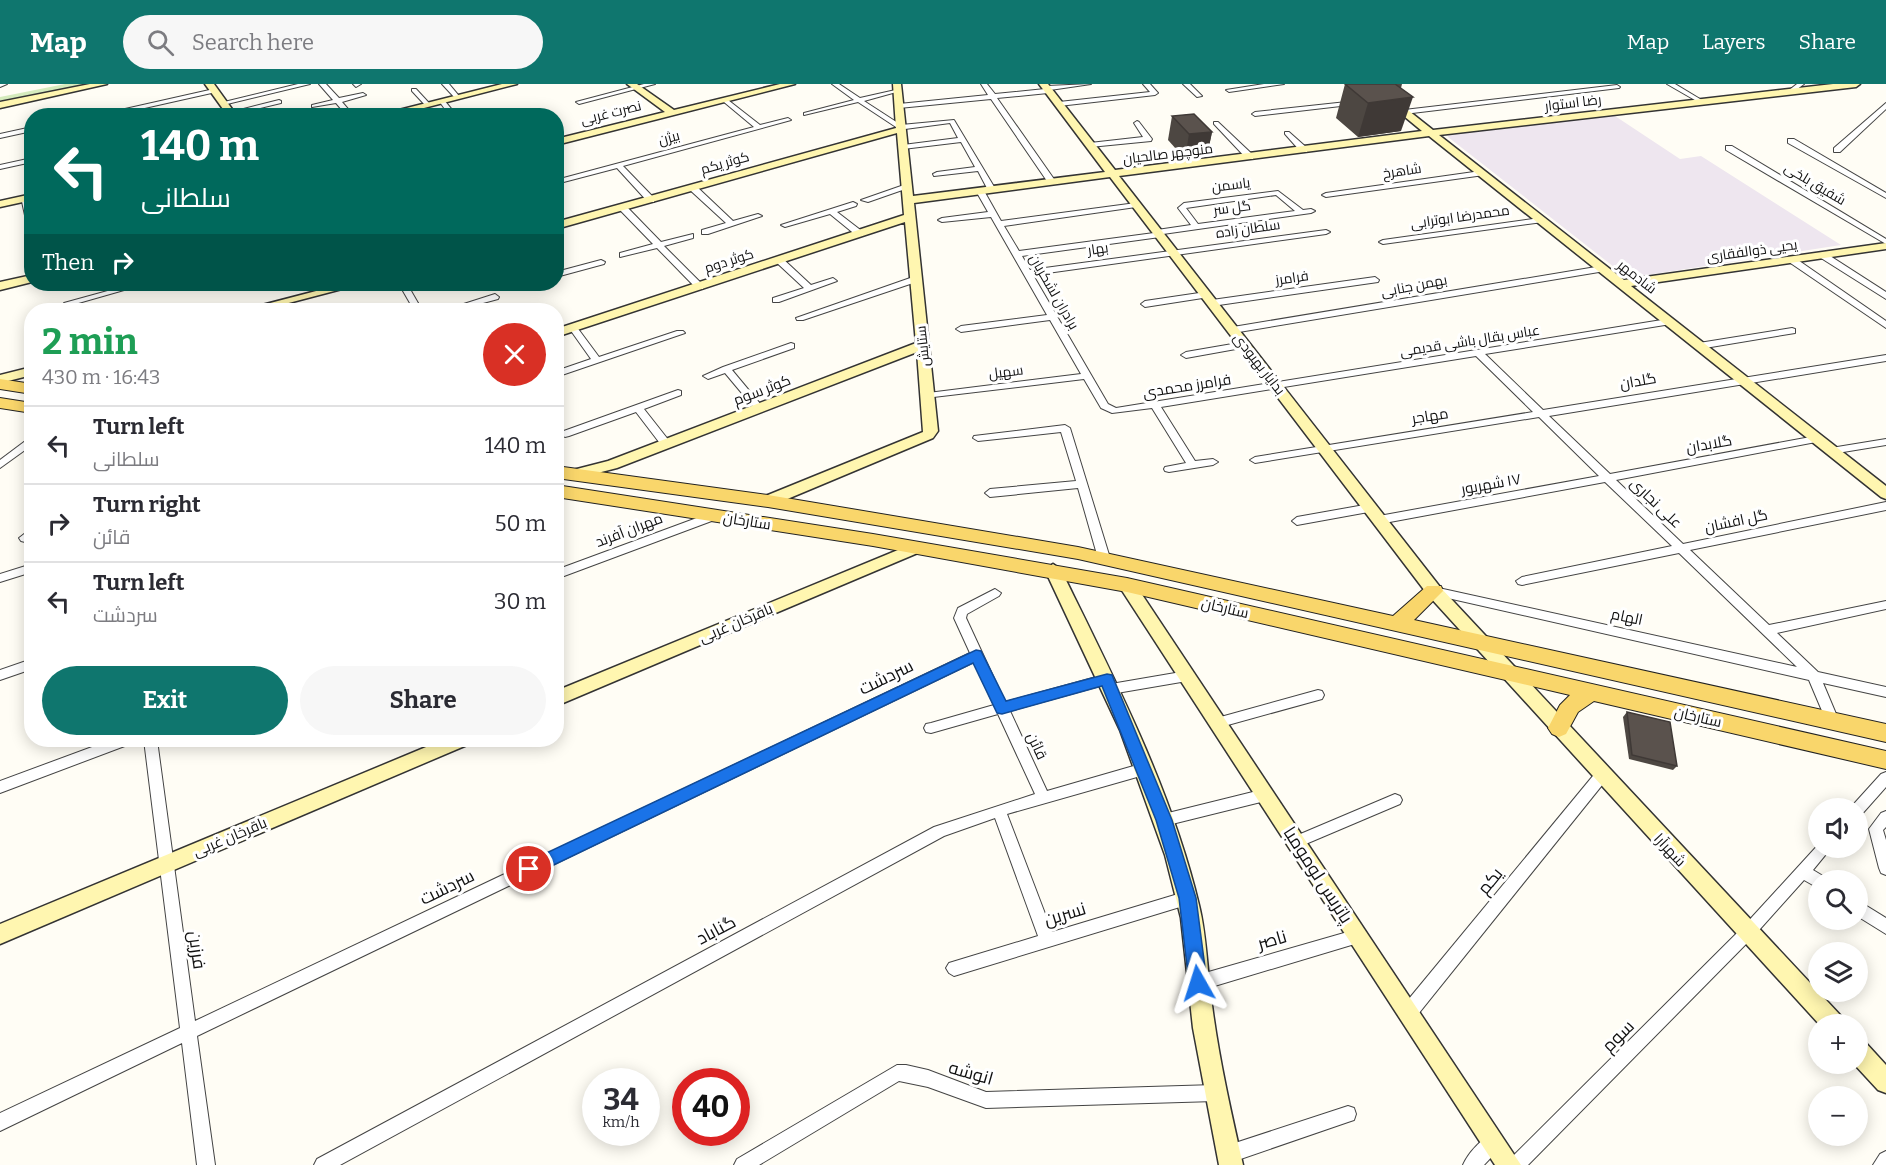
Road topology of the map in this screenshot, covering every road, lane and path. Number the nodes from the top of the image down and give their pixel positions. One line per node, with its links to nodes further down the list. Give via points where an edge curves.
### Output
1 (4, 84): 20 (street)
2 (103, 84): 44 (street)
3 (307, 84): 41 (street)
4 (322, 84): 33 (street)
5 (445, 84): 32 (street)
6 (513, 84): 32 (street)
7 (652, 84): 22 (street)
8 (772, 84): 54 (street, نصرت غربی)
9 (791, 84): 36 (street, نصرت غربی)
10 (835, 84): 34 (street)
11 (984, 84): 30 (street)
12 (1088, 84): 25 (street)
13 (1146, 84): 43 (street, via 1154,94)
14 (1186, 84): 31 (street)
15 (1281, 84): 27 (street)
16 (1369, 84): 55 (street, شادمهر, via 1383,100)
17 (1670, 84): 40 (street)
18 (1801, 84): 28 (street, رضا استوار)
19 (1856, 84): 28 (street, رضا استوار)
20 (0, 85)
21 (213, 86): 41 (street); 48 (street)
22 (634, 86): 38 (street); 54 (street)
23 (897, 87): 34 (street); 47 (street, ستایش)
24 (1617, 87): 55 (street)
25 (1046, 88): 30 (street); 43 (street, بدایار بهبودی)
26 (414, 90): 42 (street)
27 (1229, 90)
28 (1790, 92): 40 (street, رضا استوار)
29 (363, 94): 33 (street)
30 (993, 96): 47 (street); 84 (street)
31 (1199, 96)
32 (457, 97): 35 (street)
33 (337, 100): 46 (street); 51 (street)
34 (858, 100): 56 (street); 62 (street)
35 (442, 101): 42 (street); 53 (street)
36 (726, 101): 54 (street, نصرت غربی); 61 (street)
37 (279, 102): 50 (street)
38 (579, 102)
39 (1367, 102): 57 (street)
40 (1702, 102): 65 (street, رضا استوار)
41 (223, 103): 49 (street)
42 (427, 104): 52 (street)
43 (1059, 104): 70 (street, بدایار بهبودی)
44 (0, 105)
45 (1886, 105): 74 (street)
46 (314, 106)
47 (899, 106): 62 (street, ستایش)
48 (128, 108)
49 (227, 108)
50 (257, 108)
51 (344, 108)
52 (414, 108)
53 (448, 108)
54 (672, 112): 67 (street, نصرت غربی)
55 (1404, 112): 65 (street, شادمهر)
56 (806, 114)
57 (1256, 114)
58 (788, 120): 61 (street, بیژن)
59 (1137, 123): 70 (street, via 1148,139)
60 (1216, 123): 75 (street)
61 (759, 128): 77 (street, بیژن)
62 (901, 128): 68 (street, برادران لشکریان, via 950,120); 71 (street, ستایش); 86 (street, کوثر یکم)
63 (24, 131): 66 (street)
64 (1287, 133): 73 (street)
65 (1431, 134): 73 (street, منوچهر صالحیان); 80 (street, شادمهر)
66 (0, 136)
67 (564, 140)
68 (962, 140): 71 (street); 79 (street, برادران لشکریان)
69 (1791, 141): 89 (street)
70 (1090, 145): 82 (street, بدایار بهبودی)
71 (903, 147): 85 (street, ستایش)
72 (1729, 148): 117 (street, شفیق بلخی)
73 (1304, 150): 75 (street, منوچهر صالحیان)
74 (1837, 150)
75 (1250, 157): 82 (street, منوچهر صالحیان)
76 (24, 162): 78 (street)
77 (618, 165): 83 (street, بیژن); 91 (street)
78 (0, 167)
79 (980, 169): 81 (street); 87 (street, برادران لشکریان)
80 (1481, 173): 88 (street, شاهرخ); 105 (street, شادمهر)
81 (937, 174)
82 (1113, 174): 84 (street, منوچهر صالحیان); 96 (street, بدایار بهبودی)
83 (564, 180)
84 (1052, 182): 87 (street, منوچهر صالحیان)
85 (907, 187): 92 (street); 93 (street, ستایش)
86 (693, 188): 91 (street, کوثر یکم); 107 (street)
87 (986, 190): 93 (street, منوچهر صالحیان); 101 (street, برادران لشکریان)
88 (1326, 195)
89 (1886, 196)
90 (24, 199): 94 (street)
91 (651, 200): 97 (street, کوثر یکم)
92 (865, 200)
93 (909, 201): 103 (street, ستایش)
94 (0, 204)
95 (853, 204): 98 (street)
96 (1136, 205): 108 (street); 114 (street, بدایار بهبودی)
97 (623, 208): 106 (street, کوثر یکم); 118 (street)
98 (831, 211): 109 (street); 113 (street)
99 (1311, 211): 100 (street, گل سر)
100 (1301, 212): 110 (street, گل سر); 110 (street, یاسمن, via 1278,192 1184,205 1182,208)
101 (993, 214): 104 (street); 108 (street, برادران لشکریان)
102 (758, 216): 107 (street)
103 (910, 217): 113 (street, کوثر دوم); 129 (street, ستایش)
104 (942, 220)
105 (1540, 220): 116 (street, محمدرضا ابوترابی); 126 (street, شادمهر)
106 (564, 224)
107 (732, 224): 111 (street)
108 (999, 224): 120 (street, برادران لشکریان)
109 (785, 225)
110 (1196, 227): 114 (street, گل سر)
111 (705, 232)
112 (1326, 232): 119 (street, سلطان زاده)
113 (860, 234): 123 (street, کوثر دوم)
114 (1159, 234): 119 (street, بدایار بهبودی); 120 (street, گل سر)
115 (690, 236): 118 (street)
116 (1383, 242)
117 (1886, 244): 122 (street, یحیی ذوالفقاری)
118 (659, 245): 121 (street); 135 (street)
119 (1173, 252): 128 (street, بهار); 142 (street, بدایار بهبودی)
120 (1017, 254): 128 (street, برادران لشکریان)
121 (623, 255)
122 (1824, 255): 124 (street, یحیی ذوالفقاری); 140 (street)
123 (779, 260): 135 (street, کوثر دوم); 136 (street)
124 (1792, 260): 133 (street, یحیی ذوالفقاری); 152 (street)
125 (601, 262): 127 (street)
126 (1602, 269): 133 (street, شادمهر); 155 (street, بهمن جنابی)
127 (564, 271)
128 (1027, 273): 149 (street, برادران لشکریان)
129 (916, 279): 150 (street); 159 (street, ستایش)
130 (24, 280): 134 (street)
131 (1375, 280): 142 (street, فرامرز)
132 (833, 281): 136 (street)
133 (1622, 284): 151 (street, شادمهر)
134 (0, 286)
135 (699, 286): 153 (street, کوثر دوم)
136 (810, 289): 143 (street)
137 (114, 291): 144 (street)
138 (324, 291): 145 (street)
139 (330, 291): 146 (street)
140 (1886, 296)
141 (495, 297): 147 (street)
142 (1209, 299): 148 (street, فرامرز); 155 (street, بدایار بهبودی)
143 (776, 300)
144 (68, 303)
145 (277, 303)
146 (291, 303)
147 (474, 303)
148 (1145, 304)
149 (1053, 317): 154 (street); 171 (street, برادران لشکریان)
150 (800, 318)
151 (1668, 322): 162 (street, شادمهر); 163 (street, عباس بقال باشی قدیمی)
152 (1886, 325)
153 (573, 328): 156 (street, کوثر دوم); 166 (street)
154 (961, 328)
155 (1233, 330): 160 (street, بدایار بهبودی)
156 (564, 331)
157 (1792, 331): 162 (street)
158 (680, 333): 166 (street)
159 (923, 345): 177 (street, ستایش); 184 (street, کوثر سوم)
160 (1244, 345): 164 (street); 174 (street, بدایار بهبودی)
161 (791, 346): 167 (street)
162 (1699, 346): 172 (street, شادمهر)
163 (1478, 353): 174 (street, عباس بقال باشی قدیمی); 185 (street, علی نجاری)
164 (1186, 355)
165 (1886, 357): 172 (street, گلدان)
166 (597, 361): 168 (street)
167 (726, 369): 170 (street); 184 (street)
168 (564, 371)
169 (24, 375): 173 (street)
170 (708, 376)
171 (1087, 376): 177 (street, سهیل); 180 (street, برادران لشکریان)
172 (1741, 379): 185 (street, گلدان); 188 (street, شادمهر)
173 (5, 384): 175 (main road); 178 (main road)
174 (1276, 387): 181 (street, فرامرز محمدی); 192 (street, بدایار بهبودی)
175 (24, 388)
176 (678, 393): 183 (street)
177 (928, 396): 207 (street, ستایش, via 928,435)
178 (0, 397)
179 (0, 403): 182 (main road)
180 (1104, 406): 181 (street, فرامرز محمدی, via 1115,411)
181 (1156, 406): 197 (street)
182 (24, 407)
183 (638, 407): 186 (street); 190 (street)
184 (759, 408): 190 (street, کوثر سوم)
185 (1541, 413): 192 (street, مهاجر); 200 (street, علی نجاری)
186 (566, 434)
187 (978, 438): 203 (street, via 1065,428)
188 (1816, 439): 193 (street, شادمهر); 200 (street, گلابدان)
189 (1886, 442): 193 (street)
190 (666, 444): 199 (street, کوثر سوم)
191 (24, 446): 196 (street)
192 (1323, 448): 194 (street, مهاجر); 209 (street, بدایار بهبودی)
193 (1831, 451): 205 (street, شادمهر)
194 (1255, 460)
195 (1213, 462): 197 (street)
196 (0, 465)
197 (1192, 465): 198 (street)
198 (1169, 469)
199 (611, 475): 201 (main road, ستارخان); 206 (main road, via 588,486 591,494); 207 (main road, ستارخان)
200 (1608, 478): 211 (street, ١٧ شهریور); 214 (street, علی نجاری)
201 (564, 479)
202 (564, 481): 206 (main road, ستارخان)
203 (1082, 484): 204 (street); 215 (street)
204 (990, 493)
205 (1886, 494)
206 (598, 497): 210 (main road, ستارخان)
207 (768, 501): 215 (main road, ستارخان)
208 (1886, 506): 214 (street, گل افشان)
209 (1370, 508): 211 (street, بدایار بهبودی); 212 (street)
210 (713, 516): 213 (main road, ستارخان); 218 (street, مهران آفرند)
211 (1379, 520): 222 (street, بدایار بهبودی)
212 (1297, 521)
213 (915, 548): 217 (main road, ستارخان); 238 (street, باقرخان غربی)
214 (1681, 548): 220 (street, گل افشان); 226 (street, علی نجاری)
215 (1104, 558): 225 (main road, ستارخان)
216 (24, 570): 219 (street)
217 (1053, 570): 221 (main road, ستارخان); 234 (street)
218 (564, 572)
219 (0, 578)
220 (1522, 581)
221 (1126, 585): 230 (main road, ستارخان); 233 (street, پاتریس لومومبا)
222 (1434, 591): 225 (main road); 227 (street, بدایار بهبودی); 232 (street, الهام)
223 (995, 593): 228 (street, قائن, via 960,615)
224 (1886, 605): 226 (street)
225 (1399, 622): 227 (main road, ستارخان)
226 (1767, 630): 232 (street, علی نجاری)
227 (1478, 640): 230 (street, بدایار بهبودی); 240 (main road, ستارخان)
228 (976, 655): 239 (street, قائن); 277 (street, سردشت)
229 (24, 667): 231 (street)
230 (1508, 674): 236 (main road, ستارخان); 243 (street, شهرآرا)
231 (0, 675)
232 (1813, 675): 235 (street, الهام); 240 (street)
233 (1187, 676): 234 (street); 241 (street, پاتریس لومومبا)
234 (1109, 684): 239 (street); 249 (street)
235 (1886, 692)
236 (1592, 693): 243 (main road, via 1571,705); 248 (main road, ستارخان)
237 (1318, 695): 241 (street)
238 (564, 696)
239 (1002, 708): 242 (street); 254 (street, قائن)
240 (1833, 721): 244 (main road, ستارخان)
241 (1217, 723): 253 (street, پاتریس لومومبا)
242 (931, 728)
243 (1559, 728): 250 (street, شهرآرا)
244 (1886, 733)
245 (106, 747): 252 (street)
246 (151, 747): 262 (street, فرزین)
247 (443, 747): 262 (street, باقرخان غربی)
248 (1886, 760)
249 (1144, 769): 254 (street, گناباد); 259 (street)
250 (1602, 775): 269 (street, شهرآرا); 275 (street, یکم)
251 (1886, 778): 255 (street)
252 (0, 787)
253 (1265, 795): 259 (street); 260 (street, پاتریس لومومبا)
254 (1043, 798): 257 (street, گناباد)
255 (1868, 798)
256 (1395, 801): 260 (street)
257 (999, 810): 272 (street); 287 (street, گناباد, via 939,831)
258 (1886, 817): 263 (street, via 1876,829)
259 (1164, 820): 266 (street)
260 (1296, 842): 271 (street, پاتریس لومومبا)
261 (1815, 858): 264 (street, سوم)
262 (166, 864): 270 (street, باقرخان غربی); 277 (street, فرزین)
263 (1886, 868)
264 (1803, 871): 265 (street); 269 (street, سوم)
265 (1808, 874)
266 (1188, 898): 272 (street, نسرین); 274 (street)
267 (1868, 915): 268 (street)
268 (1886, 927)
269 (1747, 933): 276 (street, شهرآرا); 291 (street, سوم)
270 (0, 934)
271 (1358, 936): 274 (street, ناصر); 275 (street, پاتریس لومومبا)
272 (1047, 939): 273 (street, نسرین)
273 (954, 968)
274 (1198, 983): 280 (street)
275 (1408, 1012): 283 (street, پاتریس لومومبا)
276 (1824, 1014)
277 (188, 1032): 282 (street, سردشت); 286 (street, فرزین)
278 (1868, 1062): 279 (street)
279 (1886, 1082)
280 (1215, 1093): 284 (street); 288 (street, انوشه, via 986,1100 918,1074 897,1073)
281 (1348, 1114): 284 (street)
282 (0, 1122)
283 (1494, 1143): 289 (street); 290 (street, پاتریس لومومبا)
284 (1230, 1159)
285 (1886, 1160): 292 (street)
286 (206, 1165)
287 (323, 1165)
288 (743, 1165)
289 (1473, 1165)
290 (1509, 1165)
291 (1516, 1165)
292 (1882, 1165)

